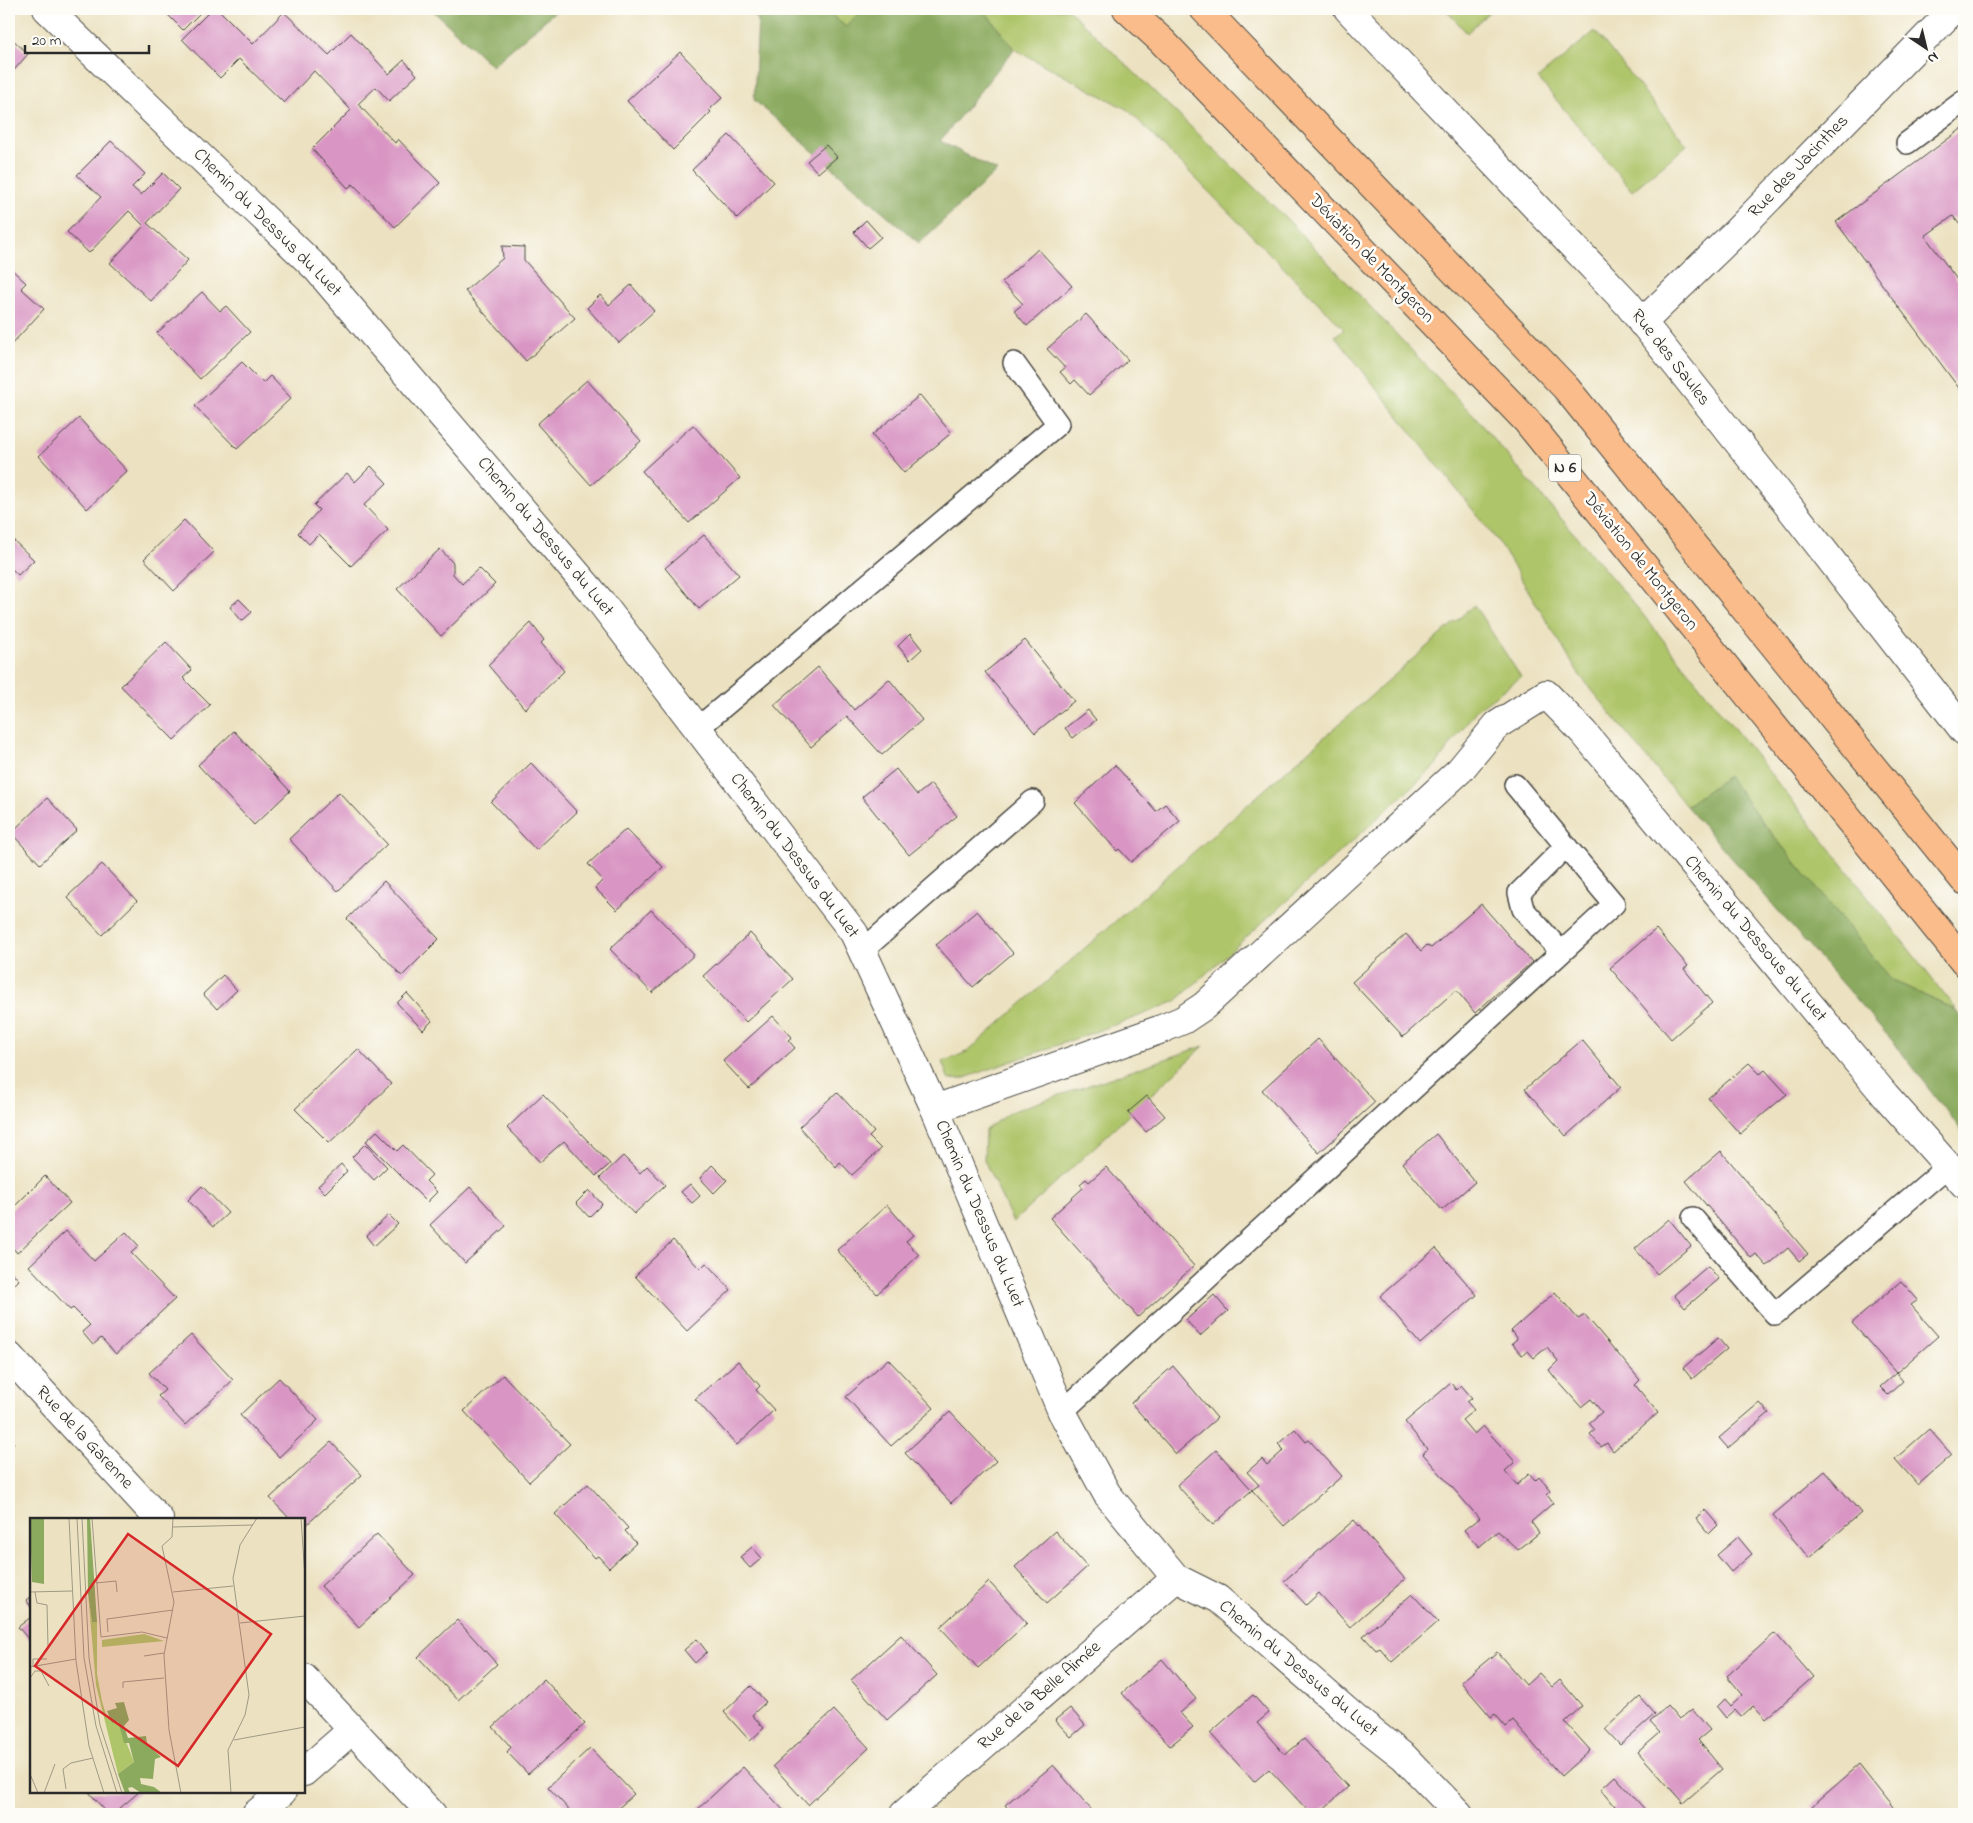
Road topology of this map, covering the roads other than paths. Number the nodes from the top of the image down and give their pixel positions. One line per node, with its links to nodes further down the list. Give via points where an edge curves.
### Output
1 (47, 9): 10 (street, Chemin du Dessus du Luet, via 317,269 600,601)
2 (1127, 9): 18 (main road, Déviation de Montgeron / N 6, via 1162,41 1526,420)
3 (1204, 9): 15 (main road, via 1566,388)
4 (1348, 9): 8 (street, Rue des Saules, via 1627,303)
5 (1954, 9): 8 (street, Rue des Jacinthes, via 1736,232)
6 (1964, 101): 7 (lane)
7 (1907, 143)
8 (1642, 323): 11 (street, Rue des Saules)
9 (1014, 363): 10 (lane, via 1058,424)
10 (698, 728): 16 (street, Chemin du Dessus du Luet, via 854,933)
11 (1964, 731)
12 (1515, 785): 14 (lane)
13 (1033, 802): 16 (lane)
14 (1566, 846): 17 (lane, via 1519,893 1522,909); 17 (lane, via 1614,904)
15 (1964, 880)
16 (862, 951): 19 (street, Chemin du Dessus du Luet)
17 (1562, 952): 23 (lane)
18 (1964, 962)
19 (934, 1109): 20 (street, Chemin du Dessous du Luet, via 1159,1030 1204,1006 1460,770 1497,725 1546,694 1584,733 1872,1080); 23 (street, Chemin du Dessus du Luet)
20 (1956, 1175): 21 (lane, via 1775,1314)
21 (1693, 1218)
22 (9, 1356): 24 (street, Rue de la Garenne)
23 (1062, 1412): 25 (street, Chemin du Dessus du Luet, via 1107,1494)
24 (157, 1518)
25 (1176, 1578): 32 (street, Rue de la Belle Aimée); 33 (street, Chemin du Dessus du Luet, via 1218,1599 1404,1757)
26 (305, 1679): 27 (street)
27 (352, 1730): 28 (street); 31 (street)
28 (305, 1771)
29 (281, 1793): 30 (street)
30 (256, 1814)
31 (432, 1814)
32 (904, 1814)
33 (1458, 1814)

